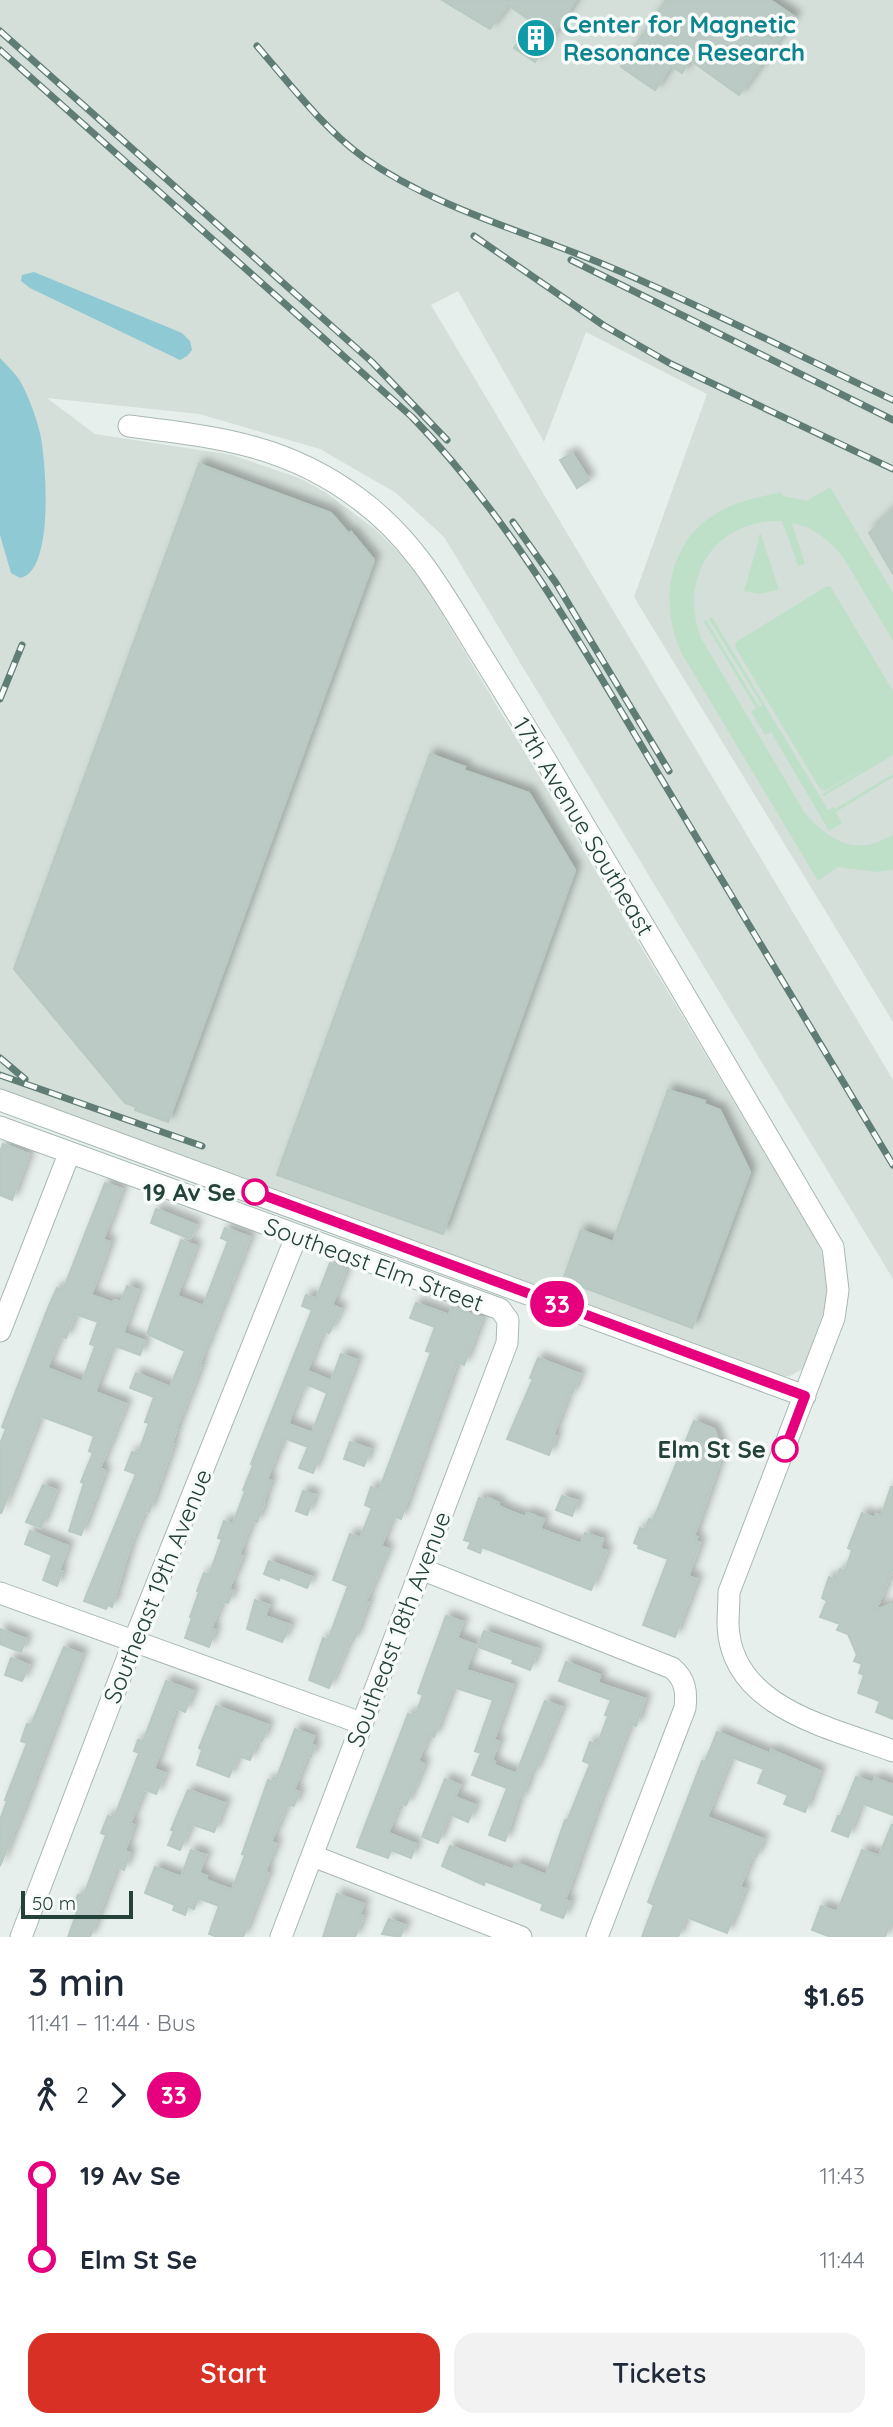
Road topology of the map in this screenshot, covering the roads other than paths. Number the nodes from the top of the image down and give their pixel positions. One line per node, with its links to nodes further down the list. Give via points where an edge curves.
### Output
1 (129, 426): 8 (street, 17th Avenue Southeast, via 217,437 289,458 360,499 419,556 833,1247 838,1290 834,1318)
2 (0, 1100): 8 (street, Southeast Elm Street)
3 (0, 1128): 4 (street, Southeast Elm Street)
4 (69, 1154): 5 (street, Southeast Elm Street); 7 (street)
5 (296, 1237): 6 (street, Southeast Elm Street, via 500,1309); 11 (street, Southeast 19th Avenue)
6 (508, 1320): 9 (street, Southeast 18th Avenue, via 507,1343)
7 (0, 1331)
8 (805, 1396): 13 (street, 17th Avenue Southeast, via 729,1592 728,1627 734,1654 743,1673 768,1699 789,1712)
9 (421, 1570): 12 (street, Southeast 18th Avenue); 18 (street, via 672,1668 685,1684 684,1708)
10 (0, 1593): 11 (street)
11 (134, 1641): 12 (street); 15 (street, Southeast 19th Avenue)
12 (361, 1723): 14 (street, Southeast 18th Avenue)
13 (893, 1751)
14 (313, 1856): 16 (street, Southeast 18th Avenue); 17 (street)
15 (21, 1937)
16 (281, 1937)
17 (521, 1937)
18 (597, 1937)

